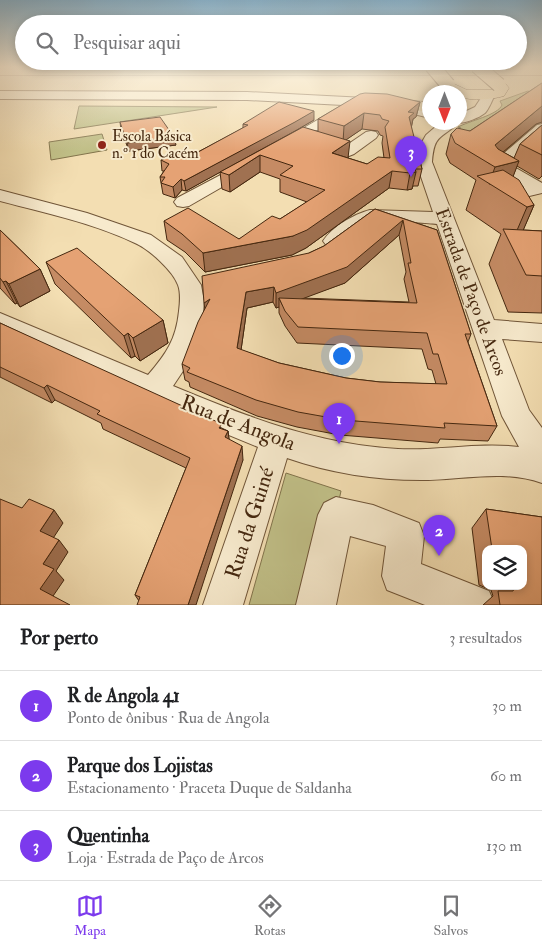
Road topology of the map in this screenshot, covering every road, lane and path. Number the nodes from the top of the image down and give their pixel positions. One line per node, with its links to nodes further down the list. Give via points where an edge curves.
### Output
1 (493, 94): 9 (street, via 480,110)
2 (0, 95): 4 (street, via 247,96)
3 (467, 99): 6 (street, via 472,103)
4 (353, 102): 5 (street); 13 (street)
5 (384, 103): 7 (main road); 8 (street)
6 (467, 110)
7 (422, 112)
8 (422, 113)
9 (467, 113)
10 (432, 130): 17 (street, Estrada de Paço de Arcos, via 424,162)
11 (540, 131): 16 (street, via 498,165 539,188 521,193)
12 (371, 135): 13 (street, via 349,151)
13 (301, 136): 15 (street)
14 (0, 195): 22 (street, via 144,239 199,284 178,359)
15 (183, 202)
16 (542, 206)
17 (444, 218): 18 (street, via 370,216); 20 (street, Estrada de Paço de Arcos)
18 (320, 250)
19 (0, 322): 22 (street, Rua de Angola)
20 (486, 329): 21 (street); 23 (street, Estrada de Paço de Arcos)
21 (542, 333)
22 (153, 390): 24 (street, Rua de Angola)
23 (516, 416): 25 (street, Estrada de Paço de Arcos); 26 (street, via 512,440 506,451)
24 (276, 440): 26 (street, Rua de Angola, via 378,464); 28 (street, Rua da Guiné)
25 (542, 455)
26 (490, 462): 27 (street, Rua de Angola, via 511,460)
27 (542, 468)
28 (223, 605)
29 (316, 605): 30 (street, via 336,515 373,523 406,536 401,576)
30 (476, 605)

